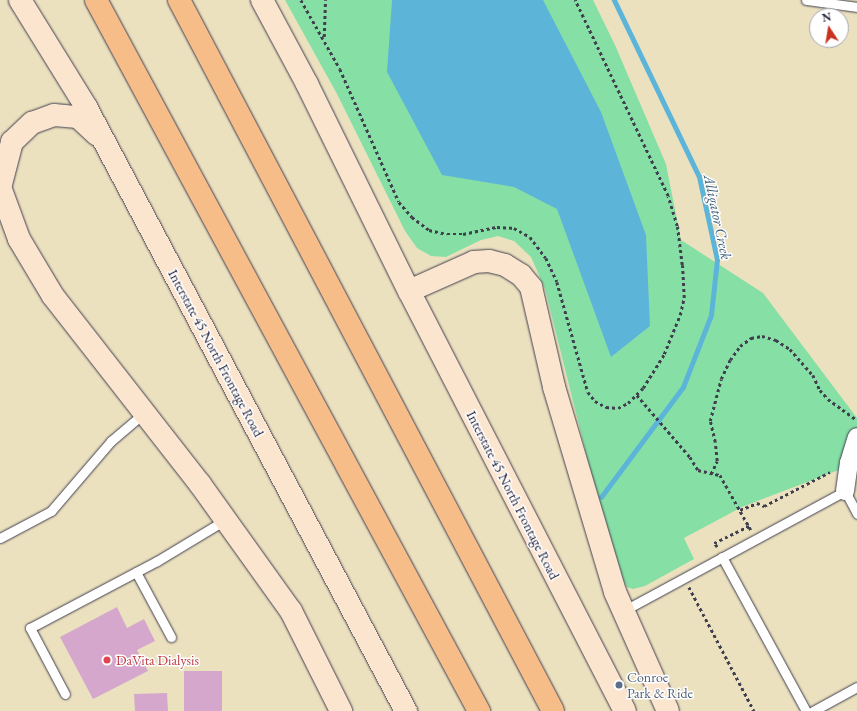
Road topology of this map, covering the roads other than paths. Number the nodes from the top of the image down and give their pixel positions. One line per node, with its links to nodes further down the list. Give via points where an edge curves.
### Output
1 (20, 0): 7 (main road, Interstate 45 North Frontage Road)
2 (96, 0): 24 (highway)
3 (179, 0): 25 (highway)
4 (262, 0): 9 (main road, Interstate 45 North Frontage Road, via 307,84)
5 (806, 0): 6 (lane)
6 (857, 7)
7 (104, 141): 8 (main road, via 78,117 54,115 32,124 12,142); 22 (main road, Interstate 45 North Frontage Road)
8 (0, 188): 10 (main road, via 19,239 53,296)
9 (409, 291): 18 (main road, via 474,262 489,261 505,265 521,275 531,287 554,387); 26 (main road, Interstate 45 North Frontage Road)
10 (144, 413): 14 (main road); 15 (lane, via 111,441 51,511)
11 (855, 430): 12 (street)
12 (845, 491): 13 (lane); 16 (lane)
13 (857, 514)
14 (225, 520): 17 (lane); 23 (main road, via 292,612)
15 (0, 538)
16 (722, 558): 18 (lane); 28 (lane)
17 (136, 572): 19 (lane); 21 (lane, via 30,628)
18 (623, 611): 27 (main road)
19 (171, 637)
20 (857, 687): 29 (lane)
21 (65, 694)
22 (404, 707)
23 (341, 711)
24 (479, 711)
25 (553, 711)
26 (625, 711)
27 (668, 711)
28 (806, 711)
29 (813, 711)

